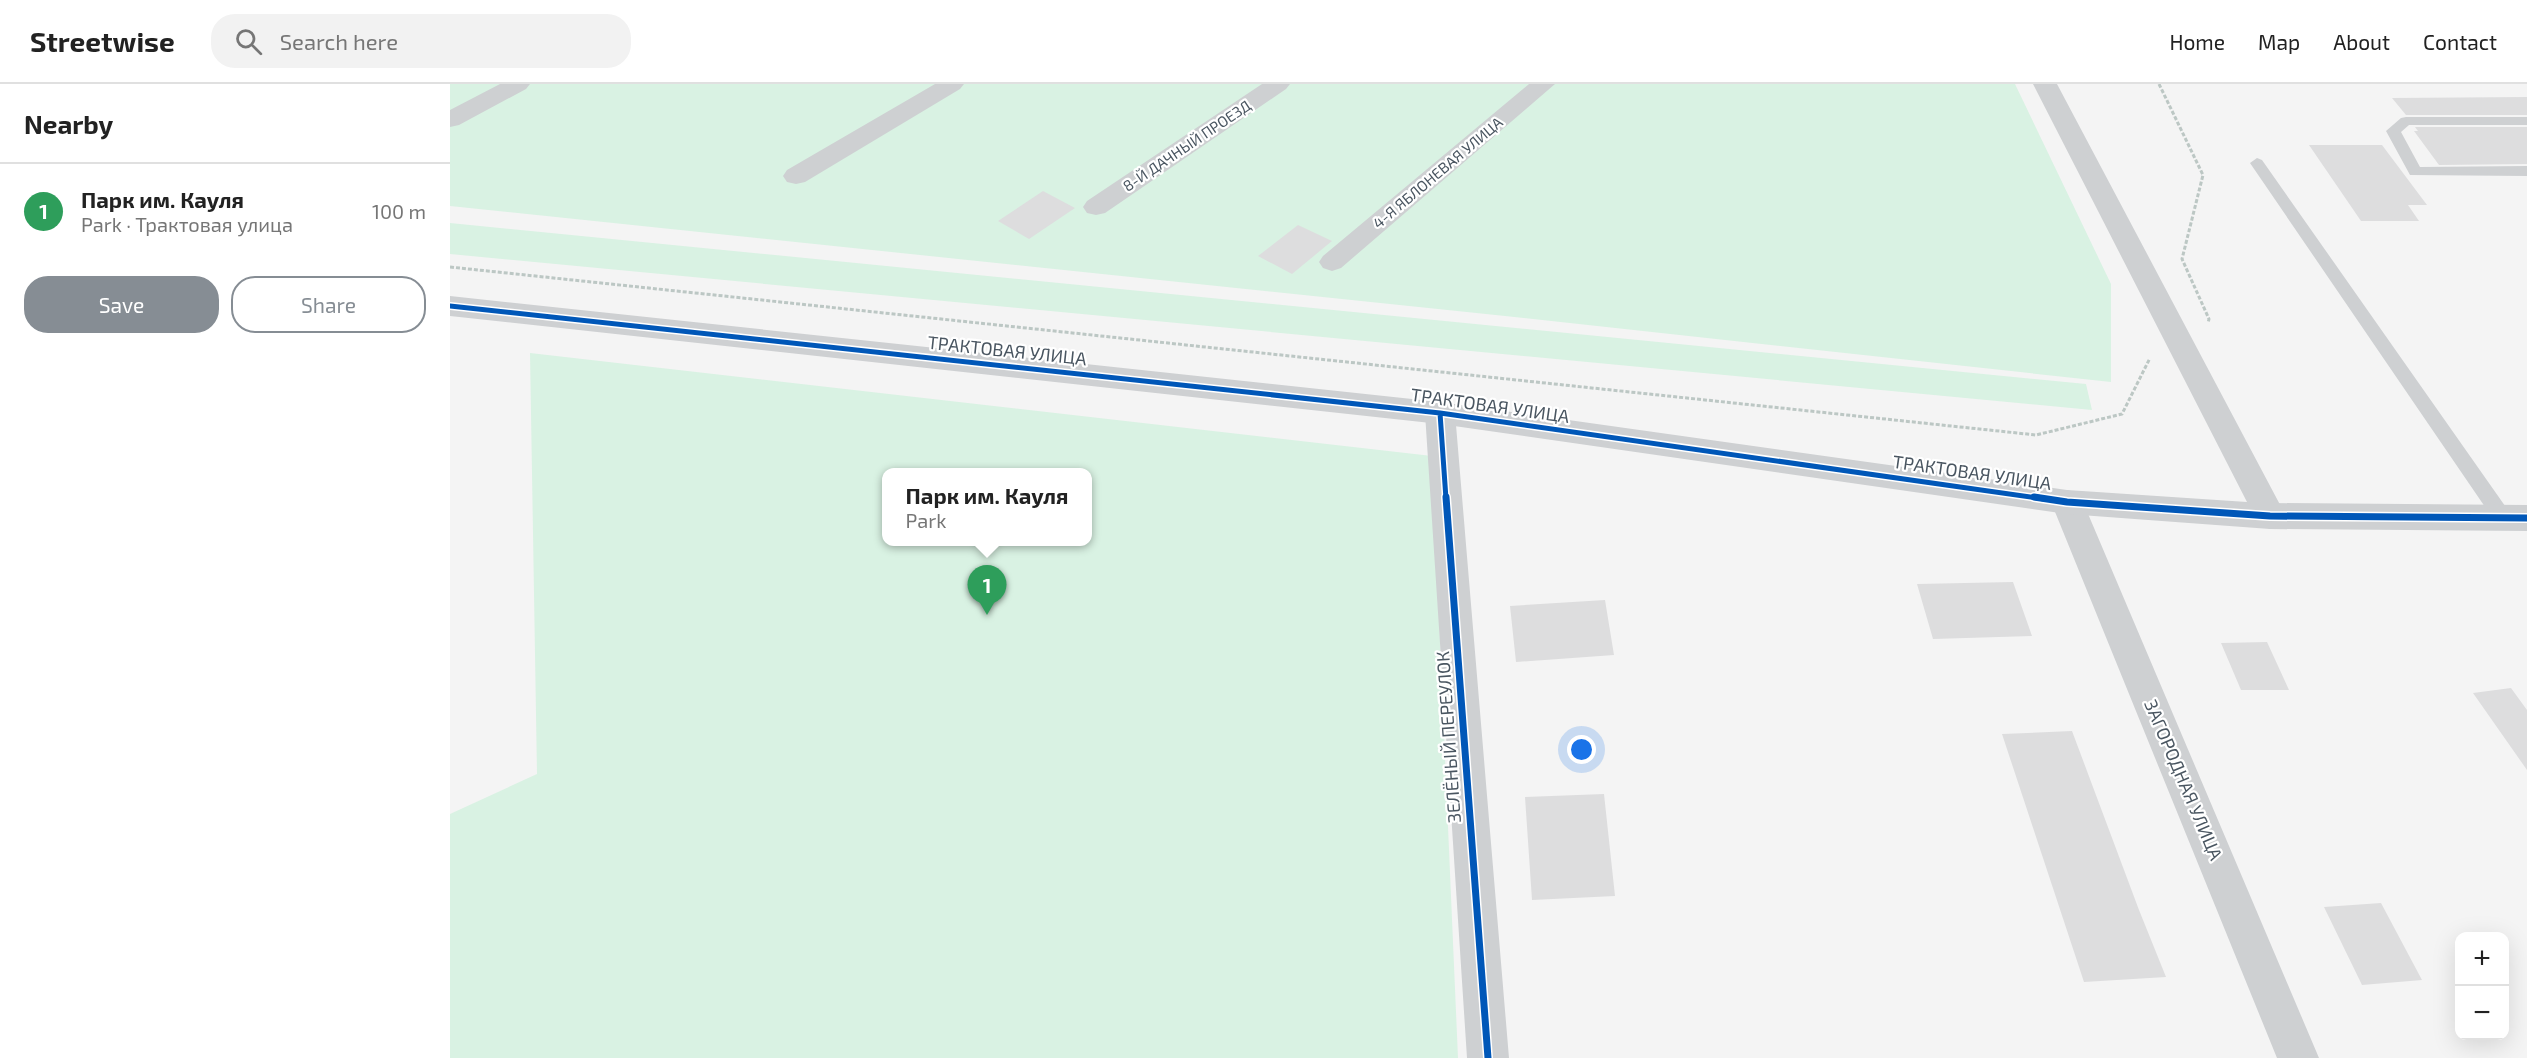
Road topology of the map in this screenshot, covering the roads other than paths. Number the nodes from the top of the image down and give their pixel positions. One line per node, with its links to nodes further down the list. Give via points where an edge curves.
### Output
1 (518, 84): 6 (street)
2 (952, 84): 10 (street)
3 (1278, 84): 11 (street, 8-Й ДАЧНЫЙ ПРОЕЗД)
4 (1543, 84): 12 (street, 4-Я ЯБЛОНЕВАЯ УЛИЦА)
5 (2045, 84): 16 (street)
6 (450, 120)
7 (2527, 121): 9 (lane, via 2406,121 2393,131 2415,172)
8 (2257, 163): 17 (lane)
9 (2527, 171)
10 (796, 176)
11 (1096, 207)
12 (1332, 262)
13 (450, 306): 14 (street, ТРАКТОВАЯ УЛИЦА)
14 (1440, 413): 15 (street, ТРАКТОВАЯ УЛИЦА); 18 (street, ЗЕЛЁНЫЙ ПЕРЕУЛОК)
15 (2067, 502): 16 (street, ТРАКТОВАЯ УЛИЦА); 19 (street, ЗАГОРОДНАЯ УЛИЦА)
16 (2270, 516): 17 (street, ТРАКТОВАЯ УЛИЦА)
17 (2515, 518)
18 (1488, 1058)
19 (2298, 1058)

